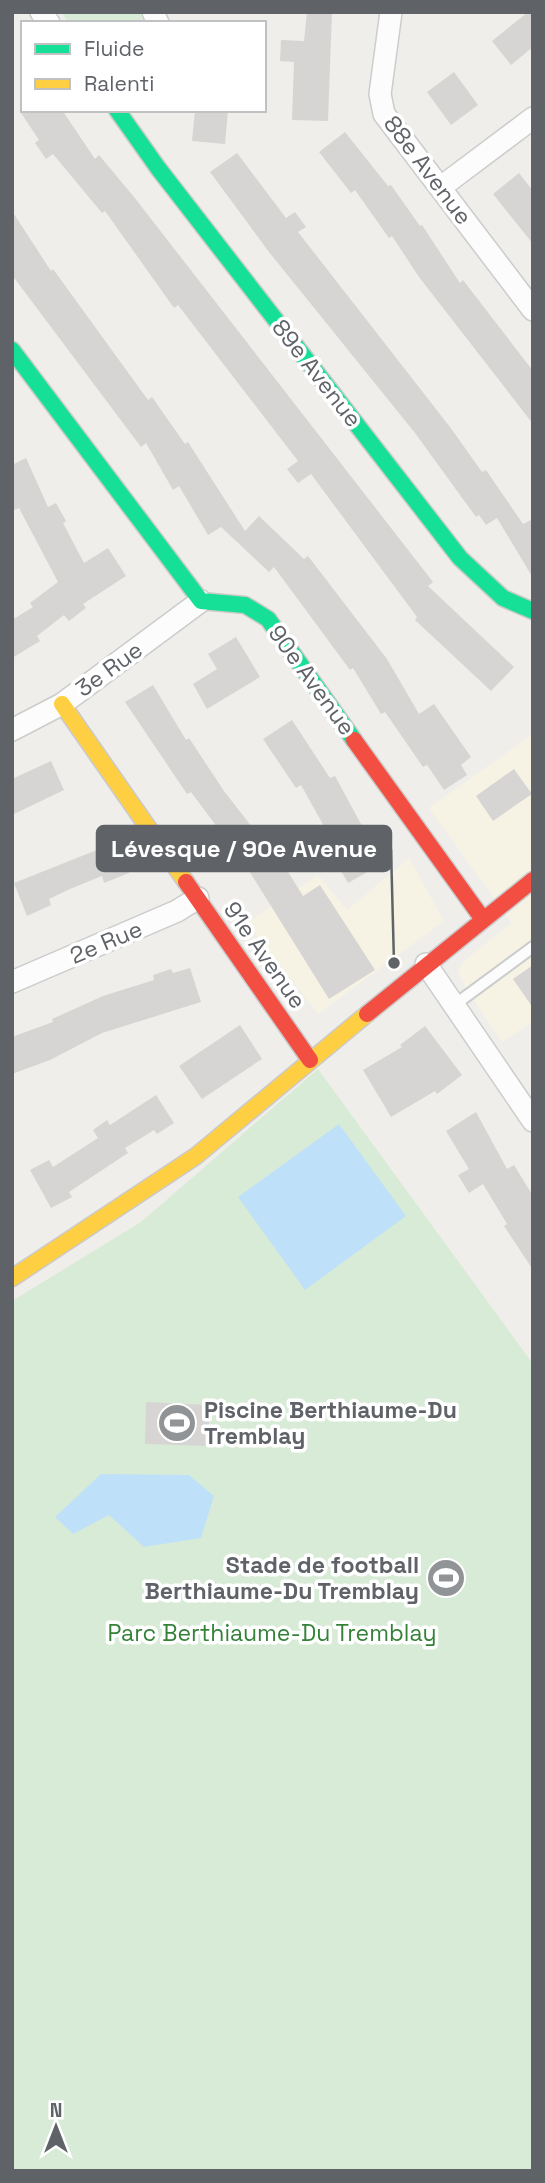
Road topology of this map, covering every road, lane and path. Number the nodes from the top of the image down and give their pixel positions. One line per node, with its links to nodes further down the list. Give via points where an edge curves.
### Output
1 (391, 12): 4 (street, 88e Avenue, via 380,94 384,114)
2 (121, 112): 8 (street, 89e Avenue, via 171,184 460,558 504,598 522,610)
3 (533, 118): 4 (street)
4 (441, 187): 5 (street, 88e Avenue)
5 (533, 310)
6 (12, 350): 7 (street)
7 (201, 600): 9 (street, 3e Rue); 13 (street, 90e Avenue, via 244,604 268,619)
8 (533, 611)
9 (62, 704): 10 (street, 3e Rue); 12 (street, 91e Avenue)
10 (12, 730)
11 (532, 882): 13 (street)
12 (198, 898): 16 (street, 2e Rue); 18 (street, 91e Avenue)
13 (482, 918): 15 (street)
14 (533, 947): 17 (lane)
15 (426, 964): 17 (street); 18 (street)
16 (12, 982)
17 (453, 1006): 19 (street)
18 (310, 1060): 20 (street, via 196,1156)
19 (533, 1121)
20 (12, 1278)

